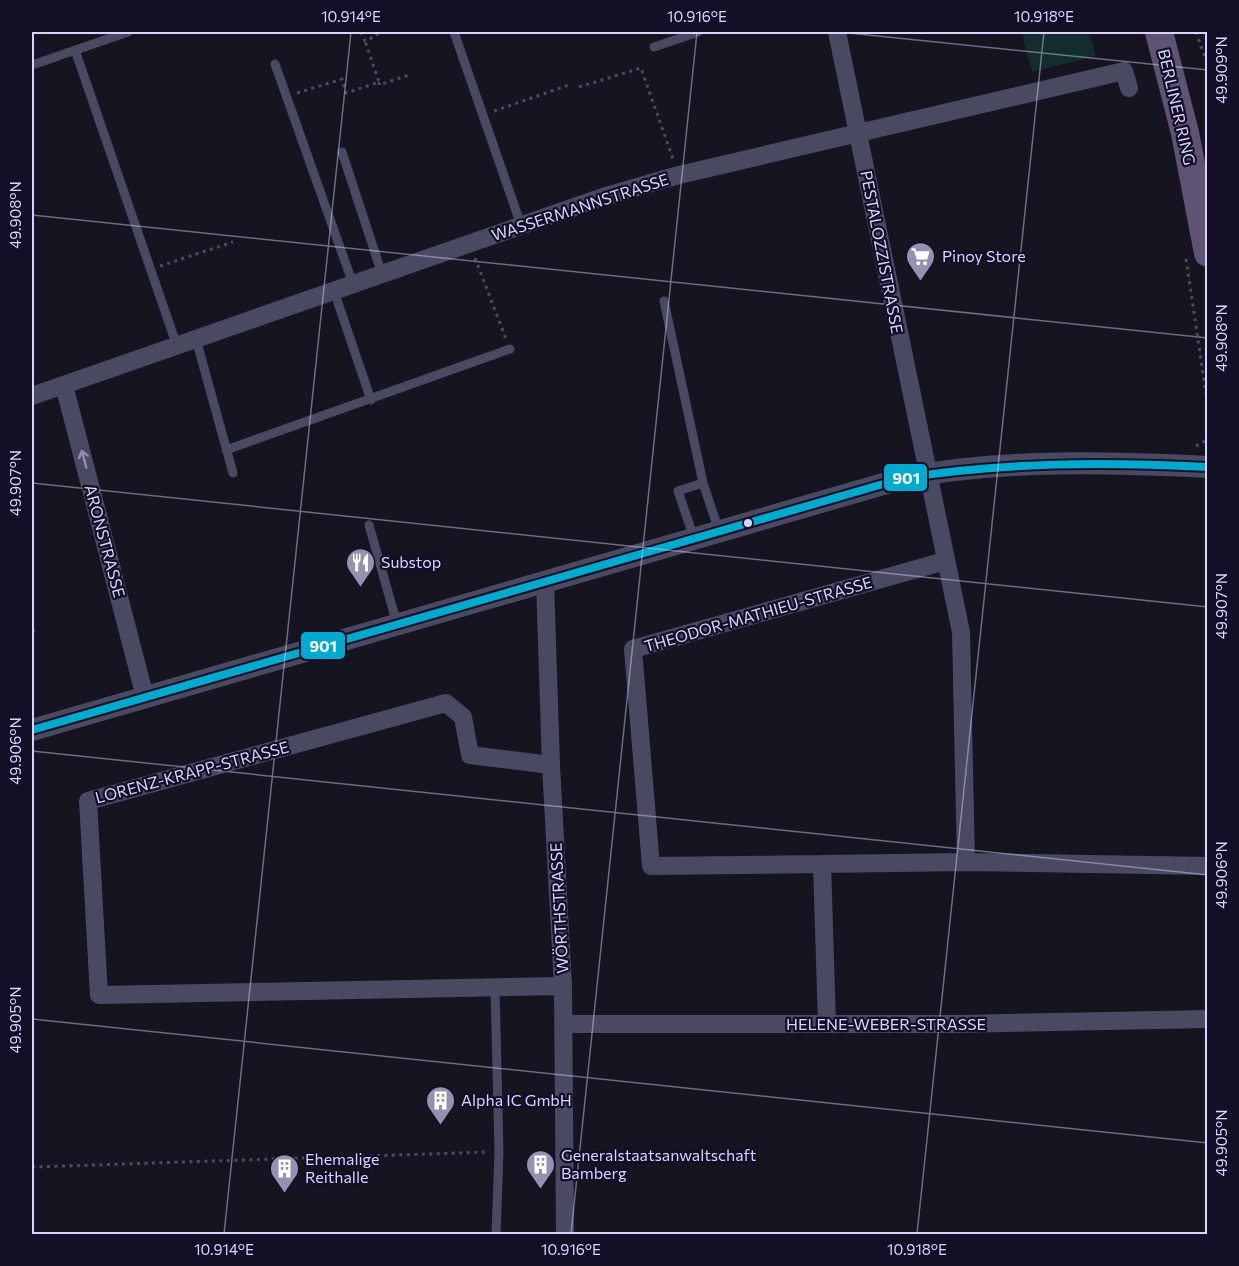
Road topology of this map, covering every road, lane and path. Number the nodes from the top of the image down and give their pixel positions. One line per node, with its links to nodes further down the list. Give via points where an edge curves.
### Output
1 (128, 32): 12 (lane)
2 (361, 32): 10 (path)
3 (378, 32): 10 (path)
4 (454, 32): 23 (lane)
5 (698, 32): 11 (lane)
6 (837, 32): 24 (street, PESTALOZZISTRASSE)
7 (1159, 32): 31 (main road, BERLINER RING, via 1185,133)
8 (1175, 32): 25 (main road, BERLINER RING)
9 (1196, 32): 13 (path)
10 (365, 41): 18 (path)
11 (654, 48)
12 (75, 50): 15 (lane); 32 (lane)
13 (1207, 60): 16 (path)
14 (275, 64): 34 (lane)
15 (32, 65)
16 (1208, 66)
17 (410, 75): 18 (path)
18 (379, 82): 22 (path, via 346,93 342,79)
19 (569, 86): 23 (path)
20 (579, 87): 27 (path, via 641,68)
21 (1129, 88): 24 (street, WASSERMANNSTRASSE, via 1124,71)
22 (303, 92)
23 (483, 114): 28 (lane)
24 (858, 134): 27 (street, WASSERMANNSTRASSE); 46 (street, PESTALOZZISTRASSE)
25 (1208, 147)
26 (342, 152): 33 (lane)
27 (679, 175): 28 (street, WASSERMANNSTRASSE)
28 (521, 225): 30 (street, WASSERMANNSTRASSE)
29 (232, 242): 32 (path)
30 (469, 243): 33 (street, WASSERMANNSTRASSE); 39 (path)
31 (1208, 253)
32 (150, 270): 38 (lane)
33 (382, 274): 34 (street, WASSERMANNSTRASSE)
34 (353, 284): 35 (street, WASSERMANNSTRASSE)
35 (334, 291): 37 (street, WASSERMANNSTRASSE); 42 (lane)
36 (664, 301): 47 (lane)
37 (196, 339): 38 (street, WASSERMANNSTRASSE); 43 (lane)
38 (177, 346): 40 (street, WASSERMANNSTRASSE)
39 (510, 349): 42 (lane)
40 (64, 385): 41 (street, WASSERMANNSTRASSE); 56 (street, ARONSTRASSE, one-way to 40)
41 (32, 396)
42 (371, 400): 43 (lane)
43 (226, 450): 45 (lane)
44 (1208, 467): 46 (street, via 1036,464)
45 (233, 473)
46 (927, 473): 49 (street); 51 (street, PESTALOZZISTRASSE)
47 (703, 483): 49 (lane); 50 (lane, via 678,491)
48 (369, 525): 53 (lane)
49 (719, 531): 50 (street)
50 (694, 538): 52 (street)
51 (945, 561): 59 (street, PESTALOZZISTRASSE, via 961,632); 60 (street, THEODOR-MATHIEU-STRASSE, via 633,649 651,866)
52 (545, 581): 53 (street); 58 (street, WÖRTHSTRASSE)
53 (397, 624): 56 (street)
54 (39, 629): 55 (path)
55 (32, 631)
56 (145, 697): 57 (street)
57 (32, 730)
58 (551, 765): 62 (street, WÖRTHSTRASSE); 63 (street, LORENZ-KRAPP-STRASSE, via 470,756 463,717 446,703 88,801 99,995)
59 (966, 862): 60 (street); 61 (street)
60 (822, 864): 66 (street)
61 (1208, 866)
62 (563, 986): 63 (street, LORENZ-KRAPP-STRASSE); 65 (street, WÖRTHSTRASSE)
63 (495, 987): 67 (lane)
64 (1208, 1019): 66 (street, HELENE-WEBER-STRASSE)
65 (564, 1024): 66 (street, HELENE-WEBER-STRASSE); 70 (street, WÖRTHSTRASSE)
66 (826, 1024)
67 (499, 1152): 68 (path); 69 (lane)
68 (32, 1167)
69 (496, 1234)
70 (565, 1234)

